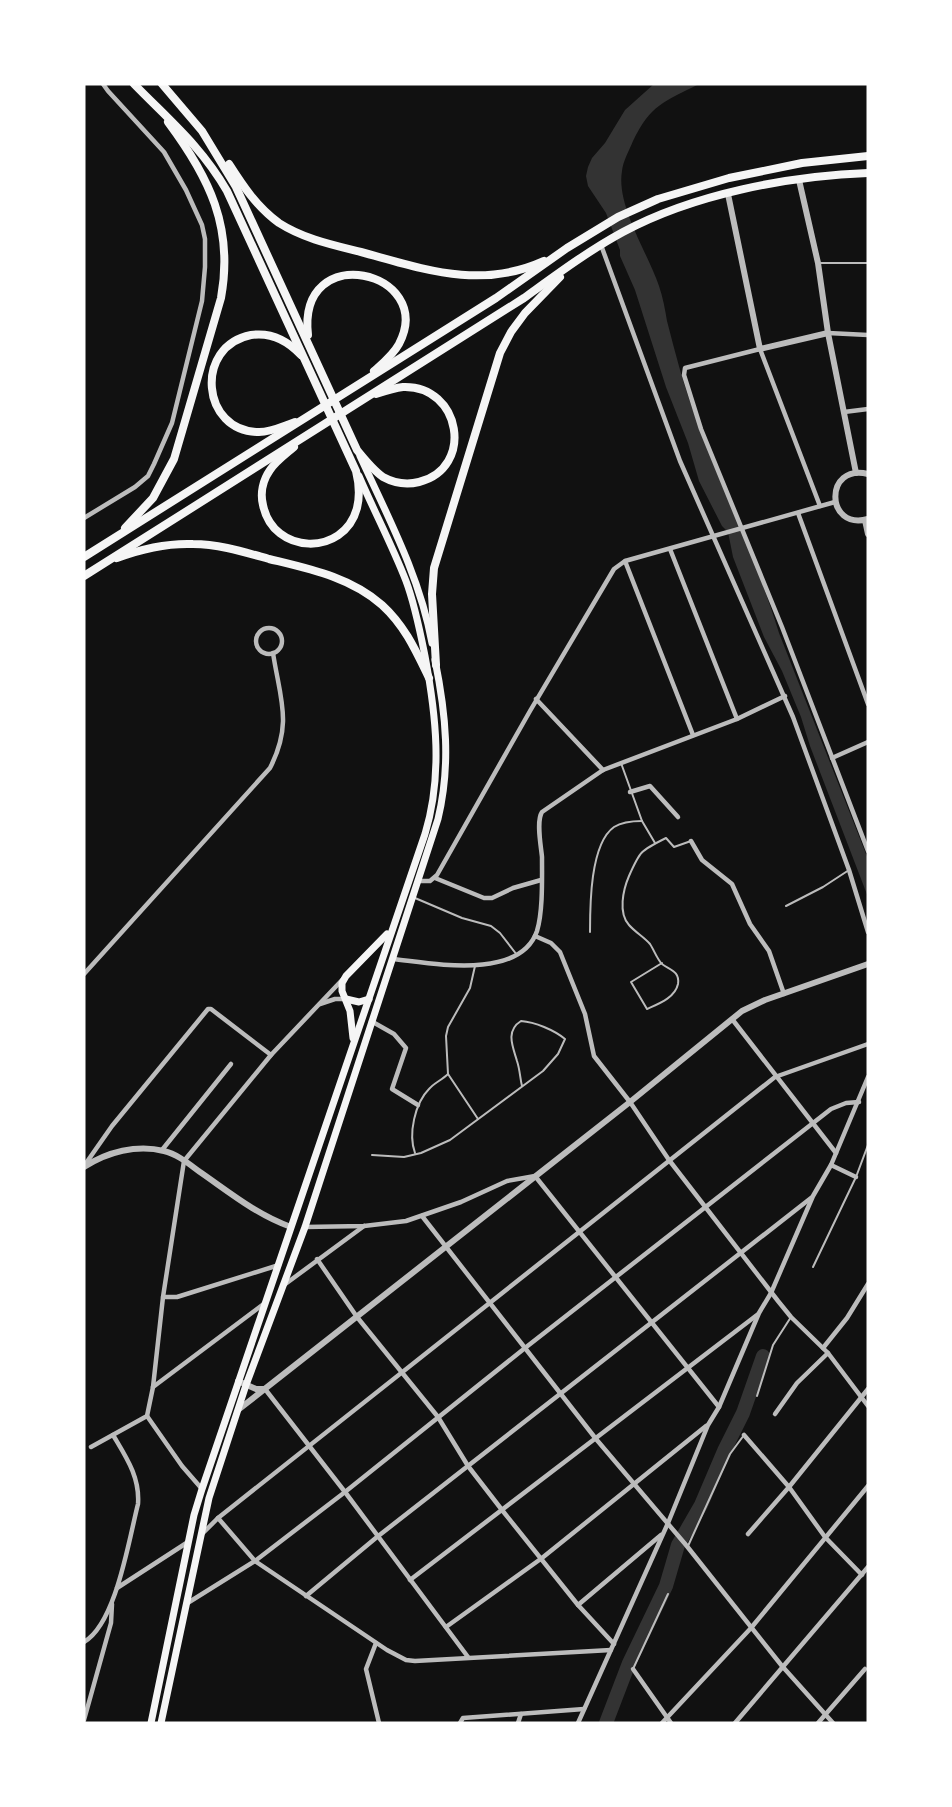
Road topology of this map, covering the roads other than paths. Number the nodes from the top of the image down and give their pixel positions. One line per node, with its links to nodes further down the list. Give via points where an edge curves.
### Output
1 (104, 84): 34 (street, via 164,152 186,190 202,225 205,267 202,300 172,423 154,464 148,476 135,487)
2 (134, 84): 4 (main road)
3 (162, 84): 5 (main road)
4 (154, 104): 20 (main road, via 189,138 227,191); 39 (main road, via 195,162 214,198 224,237 224,277 169,469 146,507)
5 (194, 121): 12 (main road, via 220,149 257,204 287,228 313,240 459,276 518,270); 18 (main road, via 227,170)
6 (868, 156): 7 (main road)
7 (795, 164): 9 (main road); 12 (main road, via 700,185 631,210)
8 (868, 173): 9 (main road)
9 (799, 180): 10 (main road); 14 (street)
10 (728, 194): 11 (main road, via 638,225); 19 (street)
11 (601, 245): 13 (main road); 38 (street)
12 (561, 252): 21 (main road)
13 (576, 261): 22 (main road); 46 (main road, via 525,313 496,363 434,568)
14 (818, 263): 15 (lane); 16 (street)
15 (868, 263)
16 (828, 333): 17 (street); 19 (street); 24 (street)
17 (868, 335)
18 (311, 348): 21 (main road, via 307,327 309,309 317,292 343,275 362,274 379,279 400,302 404,326 392,354); 27 (main road)
19 (760, 349): 32 (street); 36 (street, via 688,366 684,375)
20 (304, 358): 25 (main road, via 278,338 258,334 245,337 233,342 219,356 211,389 225,417 247,430 267,431); 28 (main road)
21 (363, 383): 25 (main road)
22 (363, 399): 26 (main road); 27 (main road, via 398,388 424,391 443,403 450,415 454,447 444,467 431,478 415,483 387,479)
23 (868, 409): 24 (street)
24 (844, 412): 29 (street)
25 (310, 416): 39 (main road)
26 (316, 429): 28 (main road, via 273,466 264,482 262,500 270,523 283,536 300,543 322,543 340,534 357,509); 43 (main road)
27 (357, 450): 46 (main road, via 425,609)
28 (356, 471): 47 (main road, via 400,567 415,611)
29 (856, 472): 30 (street); 31 (street, via 840,481)
30 (868, 474)
31 (835, 502): 32 (street); 35 (street, via 846,517)
32 (820, 506): 33 (street)
33 (798, 513): 36 (street); 50 (street)
34 (84, 518)
35 (867, 519): 37 (street)
36 (742, 528): 38 (street); 54 (street)
37 (868, 534)
38 (712, 537): 40 (street); 48 (street)
39 (107, 543): 41 (main road)
40 (670, 549): 42 (street); 51 (street)
41 (84, 557)
42 (625, 561): 49 (street, via 609,574); 52 (street)
43 (99, 566): 44 (main road); 47 (main road, via 147,549 194,544 229,548 331,575 363,590 389,612 410,640)
44 (84, 576)
45 (273, 653): 45 (street, via 281,646 281,636 276,630 265,629 257,636 256,644 263,652); 78 (street, via 284,729 270,768)
46 (436, 665): 66 (main road, via 446,726 446,773 438,819)
47 (429, 678): 69 (main road, via 436,736 433,799)
48 (785, 696): 51 (street); 63 (street)
49 (536, 699): 56 (street); 64 (street)
50 (868, 704)
51 (737, 719): 52 (street)
52 (693, 735): 55 (street)
53 (868, 742): 54 (street)
54 (832, 758): 62 (street)
55 (621, 763): 56 (street); 57 (lane)
56 (603, 770): 65 (street, via 541,814)
57 (630, 792): 58 (street, via 650,786); 59 (lane)
58 (678, 817)
59 (642, 821): 61 (lane); 70 (lane, via 613,828 600,847 592,888)
60 (692, 841): 61 (lane, via 674,847 666,838); 81 (street, via 702,860 732,884 750,924 769,951)
61 (655, 843): 75 (lane, via 637,857 625,886 623,906 629,925 647,941)
62 (868, 851)
63 (849, 870): 68 (lane); 71 (street)
64 (435, 878): 65 (street, via 484,898); 66 (street)
65 (541, 880): 72 (street)
66 (419, 881): 67 (main road)
67 (413, 898): 73 (lane, via 491,926); 74 (main road)
68 (786, 906)
69 (394, 922): 79 (main road, via 380,944); 83 (main road)
70 (590, 932)
71 (868, 932)
72 (535, 936): 73 (street); 95 (street, via 558,948 585,1014 594,1056)
73 (517, 955): 77 (street)
74 (393, 959): 77 (street); 80 (main road)
75 (662, 963): 75 (lane, via 630,982 646,1010 669,998 678,985 674,970)
76 (868, 964): 81 (street)
77 (475, 966): 91 (lane, via 470,988 447,1032)
78 (84, 974)
79 (346, 976): 82 (main road, via 342,987); 84 (street)
80 (381, 993): 83 (main road); 86 (main road)
81 (784, 994): 85 (street, via 752,1006)
82 (346, 999): 83 (main road); 84 (street); 87 (main road)
83 (368, 1000): 87 (main road)
84 (318, 1005): 89 (street)
85 (732, 1019): 92 (street); 95 (street)
86 (371, 1021): 97 (street, via 394,1034 406,1048 392,1089); 116 (main road)
87 (353, 1044): 115 (main road)
88 (868, 1044): 92 (street)
89 (271, 1055): 106 (street); 108 (street, via 208,1009 112,1126)
90 (231, 1064): 101 (street)
91 (448, 1074): 97 (lane, via 430,1087); 98 (lane)
92 (775, 1077): 99 (street); 105 (street)
93 (868, 1077): 96 (street)
94 (522, 1086): 94 (lane, via 543,1071 565,1040 527,1021 514,1027 511,1040); 98 (lane)
95 (630, 1102): 105 (street); 109 (street)
96 (859, 1102): 99 (street, via 838,1106); 103 (street)
97 (418, 1105): 102 (lane, via 412,1134)
98 (477, 1119): 102 (lane, via 450,1140)
99 (812, 1124): 103 (street); 112 (street)
100 (868, 1145): 110 (lane)
101 (162, 1150): 106 (street); 108 (street, via 135,1148 106,1155)
102 (415, 1154): 104 (lane)
103 (836, 1154): 107 (street)
104 (372, 1155)
105 (669, 1160): 112 (street); 117 (street)
106 (184, 1161): 115 (street, via 257,1211); 127 (street)
107 (831, 1165): 110 (street); 111 (street)
108 (84, 1167)
109 (535, 1176): 113 (street, via 507,1181); 117 (street); 118 (street)
110 (856, 1177): 122 (lane)
111 (813, 1196): 119 (street); 126 (street)
112 (705, 1207): 119 (street); 123 (street)
113 (422, 1216): 114 (street); 118 (street)
114 (364, 1226): 116 (street); 120 (street)
115 (291, 1227): 121 (main road)
116 (305, 1227): 125 (main road)
117 (579, 1230): 123 (street); 128 (street)
118 (446, 1245): 128 (street); 131 (street)
119 (740, 1252): 126 (street); 133 (street)
120 (317, 1259): 125 (street); 131 (street)
121 (279, 1265): 127 (street, via 177,1297); 129 (main road)
122 (813, 1267)
123 (616, 1278): 133 (street); 134 (street)
124 (868, 1284): 135 (street)
125 (283, 1286): 140 (main road)
126 (771, 1293): 130 (street); 132 (street)
127 (163, 1296): 141 (street)
128 (490, 1302): 134 (street); 138 (street)
129 (265, 1303): 139 (main road); 141 (street)
130 (759, 1313): 137 (street); 148 (street)
131 (357, 1317): 138 (street); 142 (street)
132 (791, 1317): 135 (street); 145 (lane, via 773,1345)
133 (652, 1321): 137 (street); 144 (street)
134 (525, 1348): 144 (street); 152 (street)
135 (823, 1348): 136 (street)
136 (828, 1353): 146 (street); 150 (street)
137 (687, 1366): 148 (street); 156 (street)
138 (403, 1371): 152 (street); 157 (street)
139 (238, 1381): 140 (street); 163 (main road)
140 (246, 1385): 142 (street); 149 (main road)
141 (153, 1387): 151 (street)
142 (266, 1389): 149 (street); 157 (street)
143 (868, 1389): 146 (street)
144 (561, 1392): 156 (street); 159 (street)
145 (757, 1396)
146 (862, 1397): 147 (street); 162 (street)
147 (868, 1406)
148 (719, 1407): 153 (street)
149 (238, 1410): 168 (main road, via 209,1498)
150 (775, 1414)
151 (147, 1416): 154 (street); 163 (street)
152 (438, 1418): 159 (street); 164 (street)
153 (708, 1425): 160 (street); 167 (street)
154 (113, 1435): 158 (street); 180 (street, via 134,1471 139,1492)
155 (744, 1435): 162 (street); 174 (lane, via 730,1454)
156 (596, 1439): 160 (street); 165 (street)
157 (309, 1445): 164 (street); 166 (street)
158 (91, 1447)
159 (468, 1466): 165 (street); 171 (street)
160 (634, 1483): 167 (street); 175 (street)
161 (868, 1486): 172 (street)
162 (789, 1487): 170 (street); 172 (street)
163 (202, 1489): 173 (main road)
164 (345, 1492): 171 (street); 176 (street)
165 (502, 1510): 175 (street); 179 (street)
166 (218, 1518): 168 (street); 176 (street)
167 (668, 1522): 169 (street); 174 (street)
168 (203, 1533): 184 (main road)
169 (663, 1533): 185 (street); 190 (street)
170 (748, 1534)
171 (377, 1537): 179 (street); 182 (street)
172 (825, 1537): 178 (street); 187 (street)
173 (188, 1542): 180 (street); 202 (main road)
174 (687, 1545): 187 (street)
175 (542, 1558): 185 (street); 186 (street)
176 (255, 1561): 182 (street); 184 (street)
177 (868, 1568): 178 (street)
178 (862, 1575): 193 (street)
179 (410, 1581): 186 (street)
180 (117, 1588): 183 (street)
181 (668, 1594): 194 (lane)
182 (306, 1596): 189 (street)
183 (112, 1600): 188 (street, via 102,1623); 200 (street, via 111,1623)
184 (186, 1604): 203 (main road)
185 (578, 1605): 190 (street)
186 (446, 1627): 192 (street)
187 (751, 1628): 193 (street); 199 (street)
188 (84, 1642)
189 (376, 1642): 192 (street, via 406,1660); 204 (street, via 366,1669)
190 (614, 1644): 191 (street)
191 (611, 1650): 192 (street); 196 (street)
192 (468, 1657)
193 (782, 1666): 198 (street); 209 (street)
194 (633, 1669): 199 (street)
195 (865, 1669): 198 (street)
196 (584, 1709): 197 (street); 206 (street)
197 (521, 1714): 201 (street); 205 (street)
198 (826, 1714): 210 (street); 211 (street)
199 (665, 1718): 207 (street); 208 (street)
200 (84, 1720)
201 (462, 1721)
202 (151, 1723)
203 (161, 1723)
204 (379, 1723)
205 (518, 1723)
206 (578, 1723)
207 (662, 1723)
208 (671, 1723)
209 (735, 1723)
210 (818, 1723)
211 (833, 1723)

